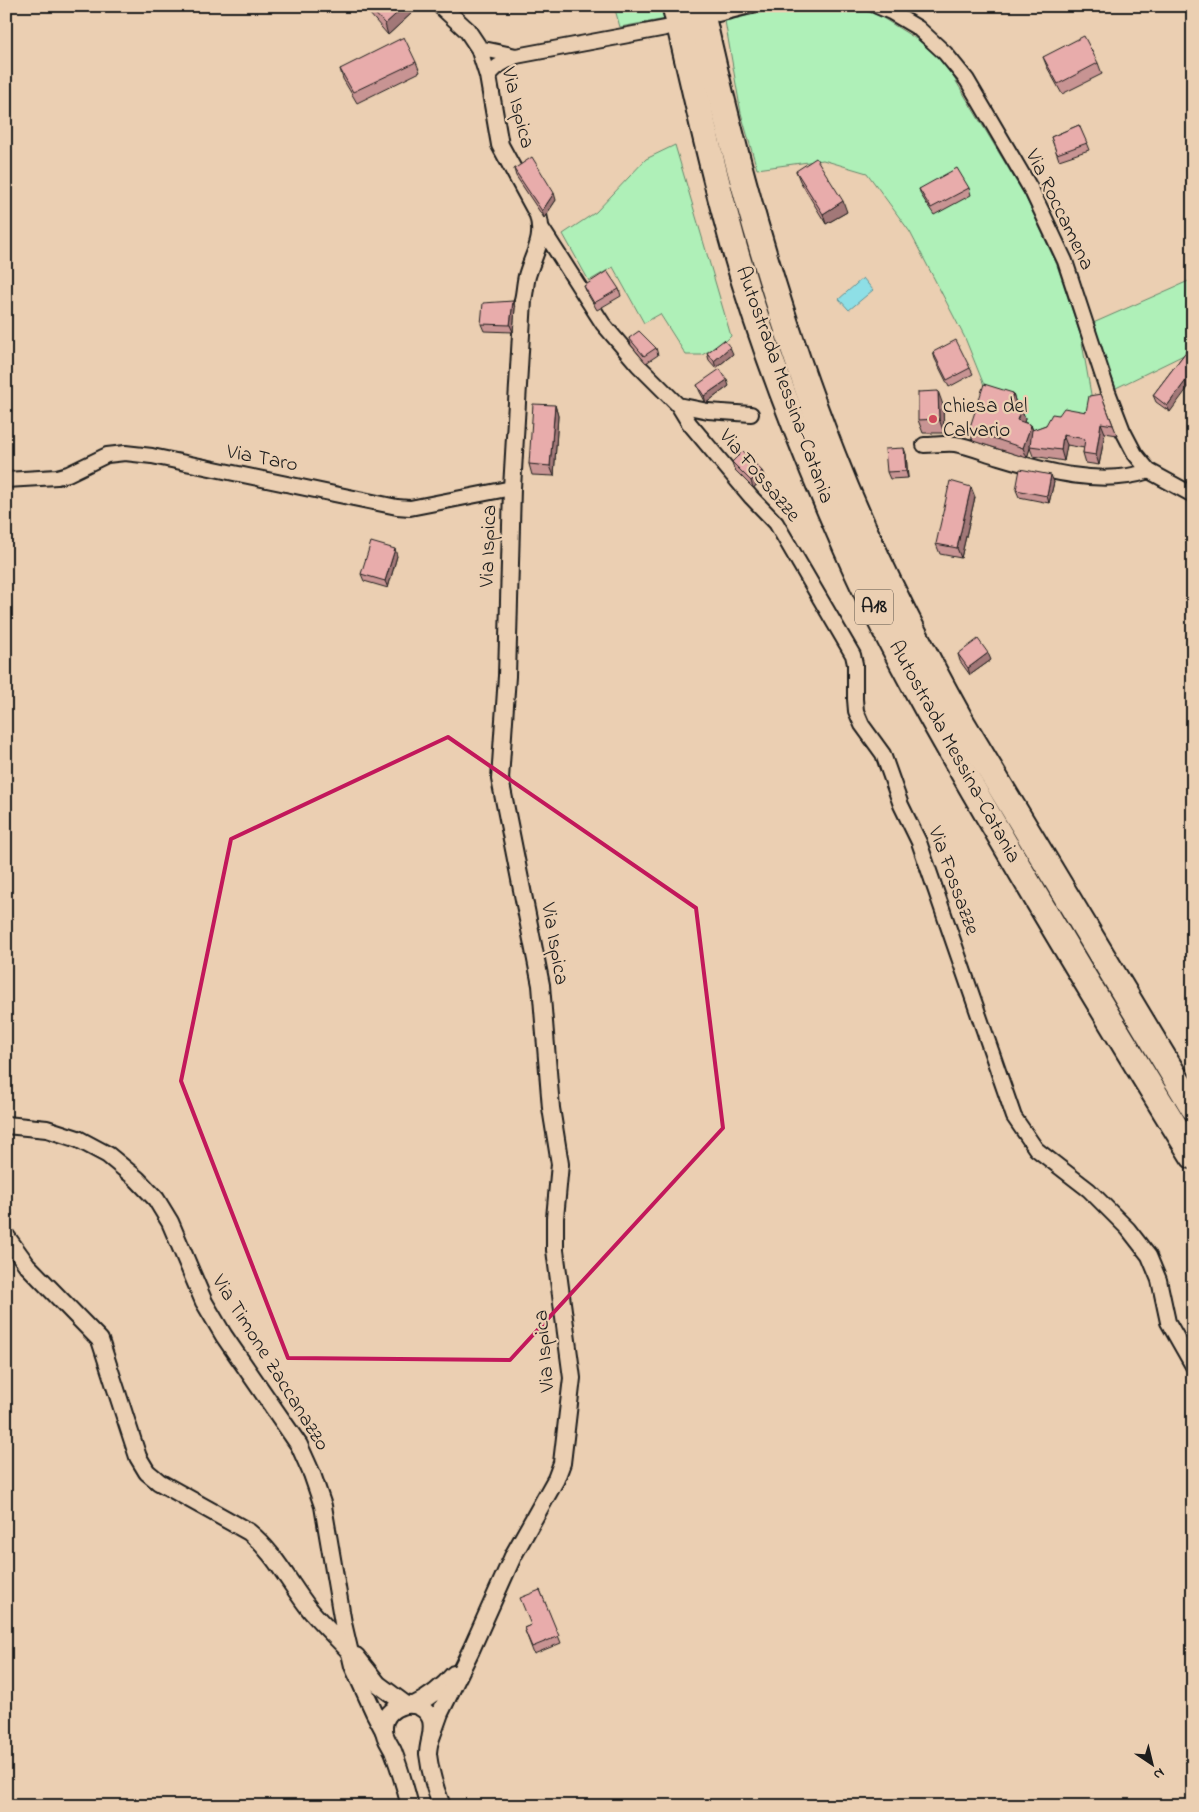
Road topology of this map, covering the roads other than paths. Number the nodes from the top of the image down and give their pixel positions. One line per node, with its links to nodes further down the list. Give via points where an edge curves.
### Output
1 (441, 6): 6 (street, Via Ispica, via 468,30)
2 (750, 6): 4 (street)
3 (877, 6): 13 (street, Via Roccamena, via 918,28 945,53 967,80 1032,191 1065,261 1123,432)
4 (709, 10): 17 (highway, Autostrada Messina-Catania / A18, via 749,209 805,381 861,522 896,599 962,723)
5 (671, 17): 7 (street); 19 (highway, Autostrada Messina-Catania / A18, via 752,303 782,392 839,532 942,735 1068,953)
6 (479, 48): 7 (street); 8 (street, Via Ispica)
7 (516, 56): 8 (street)
8 (488, 76): 9 (street, Via Ispica, via 500,145 538,215)
9 (541, 227): 10 (street, Via Ispica, via 603,324); 15 (street, Via Ispica, via 540,243 527,277 523,300)
10 (678, 405): 11 (street); 21 (street, Via Fossazze, via 701,438 776,523 853,655 856,711 862,725 884,754 901,805 919,842 1014,1118 1036,1149 1089,1190 1128,1229 1149,1256 1159,1280 1168,1322)
11 (751, 414)
12 (924, 445): 13 (street, via 955,444 1055,472 1118,476)
13 (1149, 471): 16 (street, Via Roccamena)
14 (6, 480): 15 (street, Via Taro, via 57,477 107,455 125,453 397,508)
15 (512, 488): 25 (street, Via Ispica, via 500,779 541,985 551,1108 560,1164 555,1250 572,1378 562,1463 514,1554)
16 (1193, 495)
17 (1193, 1108)
18 (6, 1125): 22 (street, Via Timone Zaccanazzo, via 47,1128 78,1139 108,1155 156,1199 170,1222 204,1302 299,1445 309,1467 323,1506)
19 (1193, 1156)
20 (6, 1236): 23 (street, via 27,1265 100,1340 138,1457 147,1472 260,1540)
21 (1193, 1366)
22 (340, 1606): 23 (street); 24 (street, Via Timone Zaccanazzo)
23 (311, 1611): 24 (street)
24 (348, 1644): 26 (street, via 378,1684); 27 (street, via 353,1666)
25 (471, 1650): 26 (street, via 440,1689 428,1699); 28 (street)
26 (410, 1705): 27 (street, via 394,1709 387,1718); 28 (street, via 425,1710 430,1719)
27 (384, 1731): 29 (street)
28 (430, 1741): 30 (street, via 428,1752 434,1785)
29 (410, 1806)
30 (442, 1806)

